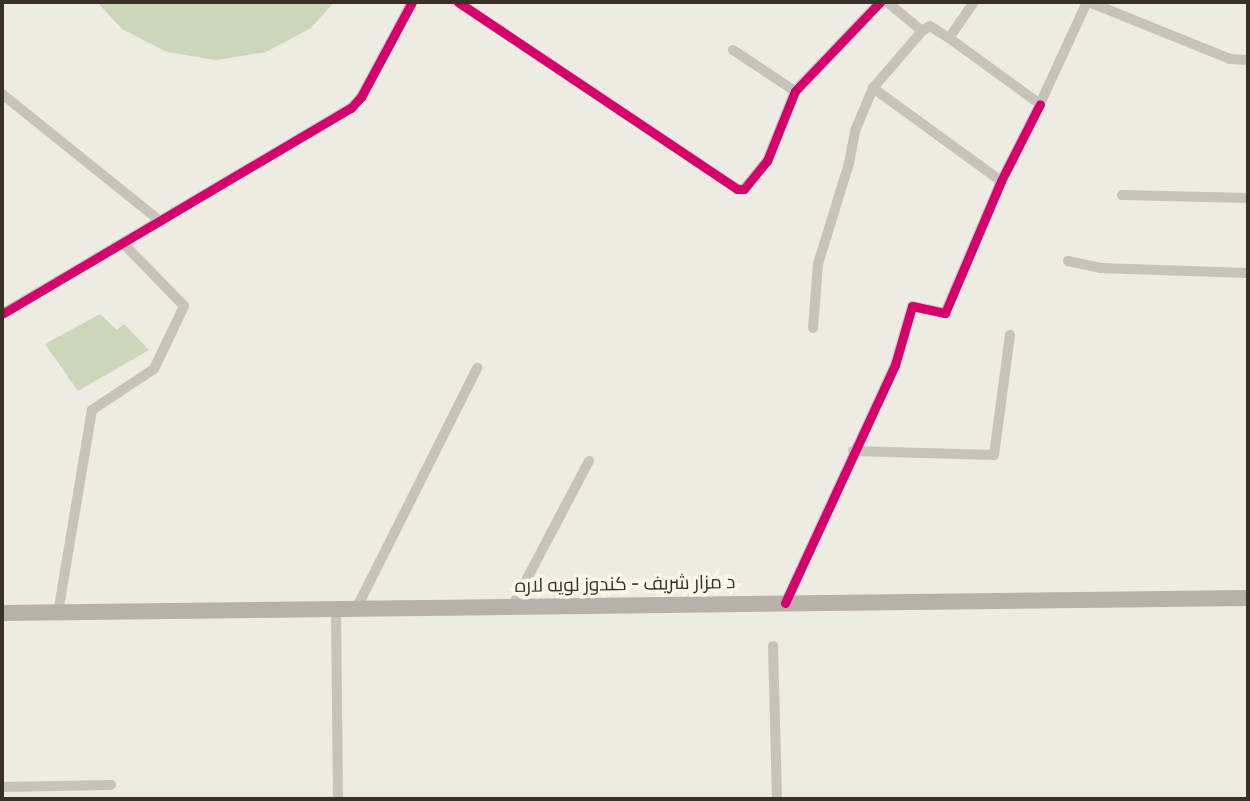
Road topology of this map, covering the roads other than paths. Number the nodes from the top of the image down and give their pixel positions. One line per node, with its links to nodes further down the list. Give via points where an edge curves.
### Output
1 (412, 2): 18 (street, via 351,108)
2 (880, 2): 12 (street)
3 (887, 2): 7 (street)
4 (974, 2): 8 (street)
5 (1088, 2): 10 (street, via 1230,59); 14 (street)
6 (464, 4): 12 (street, via 737,189 748,188 767,161)
7 (922, 31): 8 (street, via 930,26); 11 (street)
8 (949, 38): 14 (street)
9 (733, 50): 12 (street)
10 (1248, 60)
11 (873, 88): 15 (street); 23 (street, via 855,131 818,264)
12 (795, 91)
13 (2, 94): 18 (street)
14 (1040, 104): 15 (street)
15 (1001, 181): 26 (street, via 945,313 912,306 895,365)
16 (1122, 195): 17 (street)
17 (1248, 198)
18 (160, 221): 19 (street)
19 (123, 243): 22 (street); 34 (street, via 184,306 154,369 92,410)
20 (1068, 261): 21 (street, via 1100,268)
21 (1248, 274)
22 (2, 314)
23 (813, 328)
24 (1010, 335): 26 (street, via 994,456)
25 (477, 368): 32 (street)
26 (853, 451): 29 (street)
27 (589, 461): 30 (street)
28 (1248, 598): 29 (main road, د مزار شریف - کندوز لویه لاره)
29 (785, 604): 30 (main road, د مزار شریف - کندوز لویه لاره)
30 (512, 607): 32 (main road, د مزار شریف - کندوز لویه لاره)
31 (336, 609): 32 (main road, د مزار شریف - کندوز لویه لاره); 34 (main road, د مزار شریف - کندوز لویه لاره); 38 (street)
32 (356, 609)
33 (2, 613): 34 (main road, د مزار شریف - کندوز لویه لاره)
34 (58, 613)
35 (773, 646): 39 (street)
36 (111, 785): 37 (street)
37 (2, 787)
38 (338, 799)
39 (777, 799)

